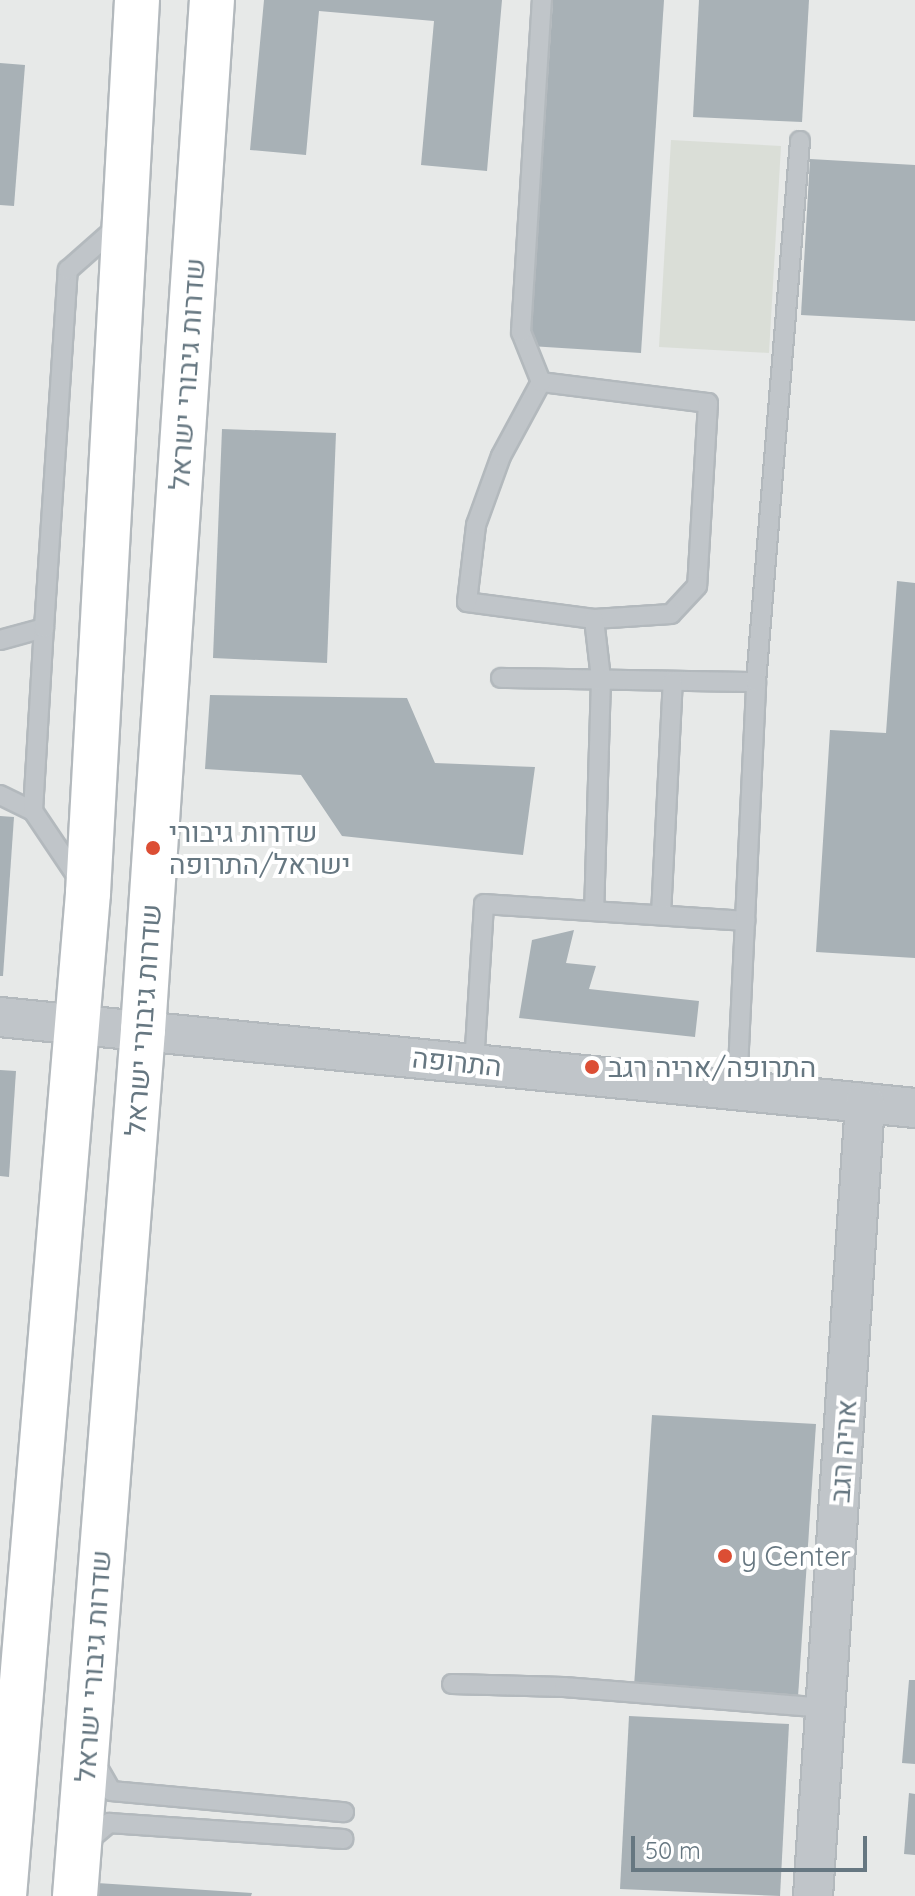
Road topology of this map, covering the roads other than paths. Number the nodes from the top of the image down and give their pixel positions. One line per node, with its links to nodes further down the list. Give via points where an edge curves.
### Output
1 (137, 0): 5 (street)
2 (542, 0): 6 (lane, via 521,332)
3 (202, 1): 22 (street, שדרות גיבורי ישראל)
4 (800, 141): 13 (lane)
5 (125, 220): 8 (lane, via 68,270); 16 (street)
6 (541, 382): 7 (lane, via 501,456 476,525 467,602); 7 (lane, via 708,403 697,586 671,614)
7 (594, 619): 11 (lane)
8 (44, 628): 9 (lane); 15 (lane)
9 (0, 640)
10 (501, 678): 11 (lane)
11 (601, 679): 12 (lane); 17 (lane)
12 (673, 681): 13 (lane); 18 (lane)
13 (756, 682): 19 (lane)
14 (0, 795): 15 (lane)
15 (33, 811): 16 (lane)
16 (88, 893): 21 (street)
17 (594, 911): 18 (lane); 23 (lane, via 484,904)
18 (661, 915): 19 (lane)
19 (745, 921): 24 (lane)
20 (0, 1017): 21 (street, התרופה)
21 (74, 1020): 22 (street, התרופה); 33 (street)
22 (143, 1030): 23 (street, התרופה); 29 (street, שדרות גיבורי ישראל)
23 (474, 1064): 24 (street, התרופה)
24 (737, 1090): 25 (street, התרופה)
25 (865, 1103): 26 (street, התרופה); 28 (street, אריה רגב)
26 (915, 1108)
27 (452, 1684): 28 (lane, via 564,1687)
28 (826, 1708): 35 (street, אריה רגב)
29 (87, 1746): 30 (lane, via 111,1791); 32 (street, שדרות גיבורי ישראל)
30 (344, 1812)
31 (343, 1839): 32 (lane, via 109,1823)
32 (79, 1848): 34 (street, שדרות גיבורי ישראל)
33 (4, 1896)
34 (75, 1896)
35 (813, 1896)

